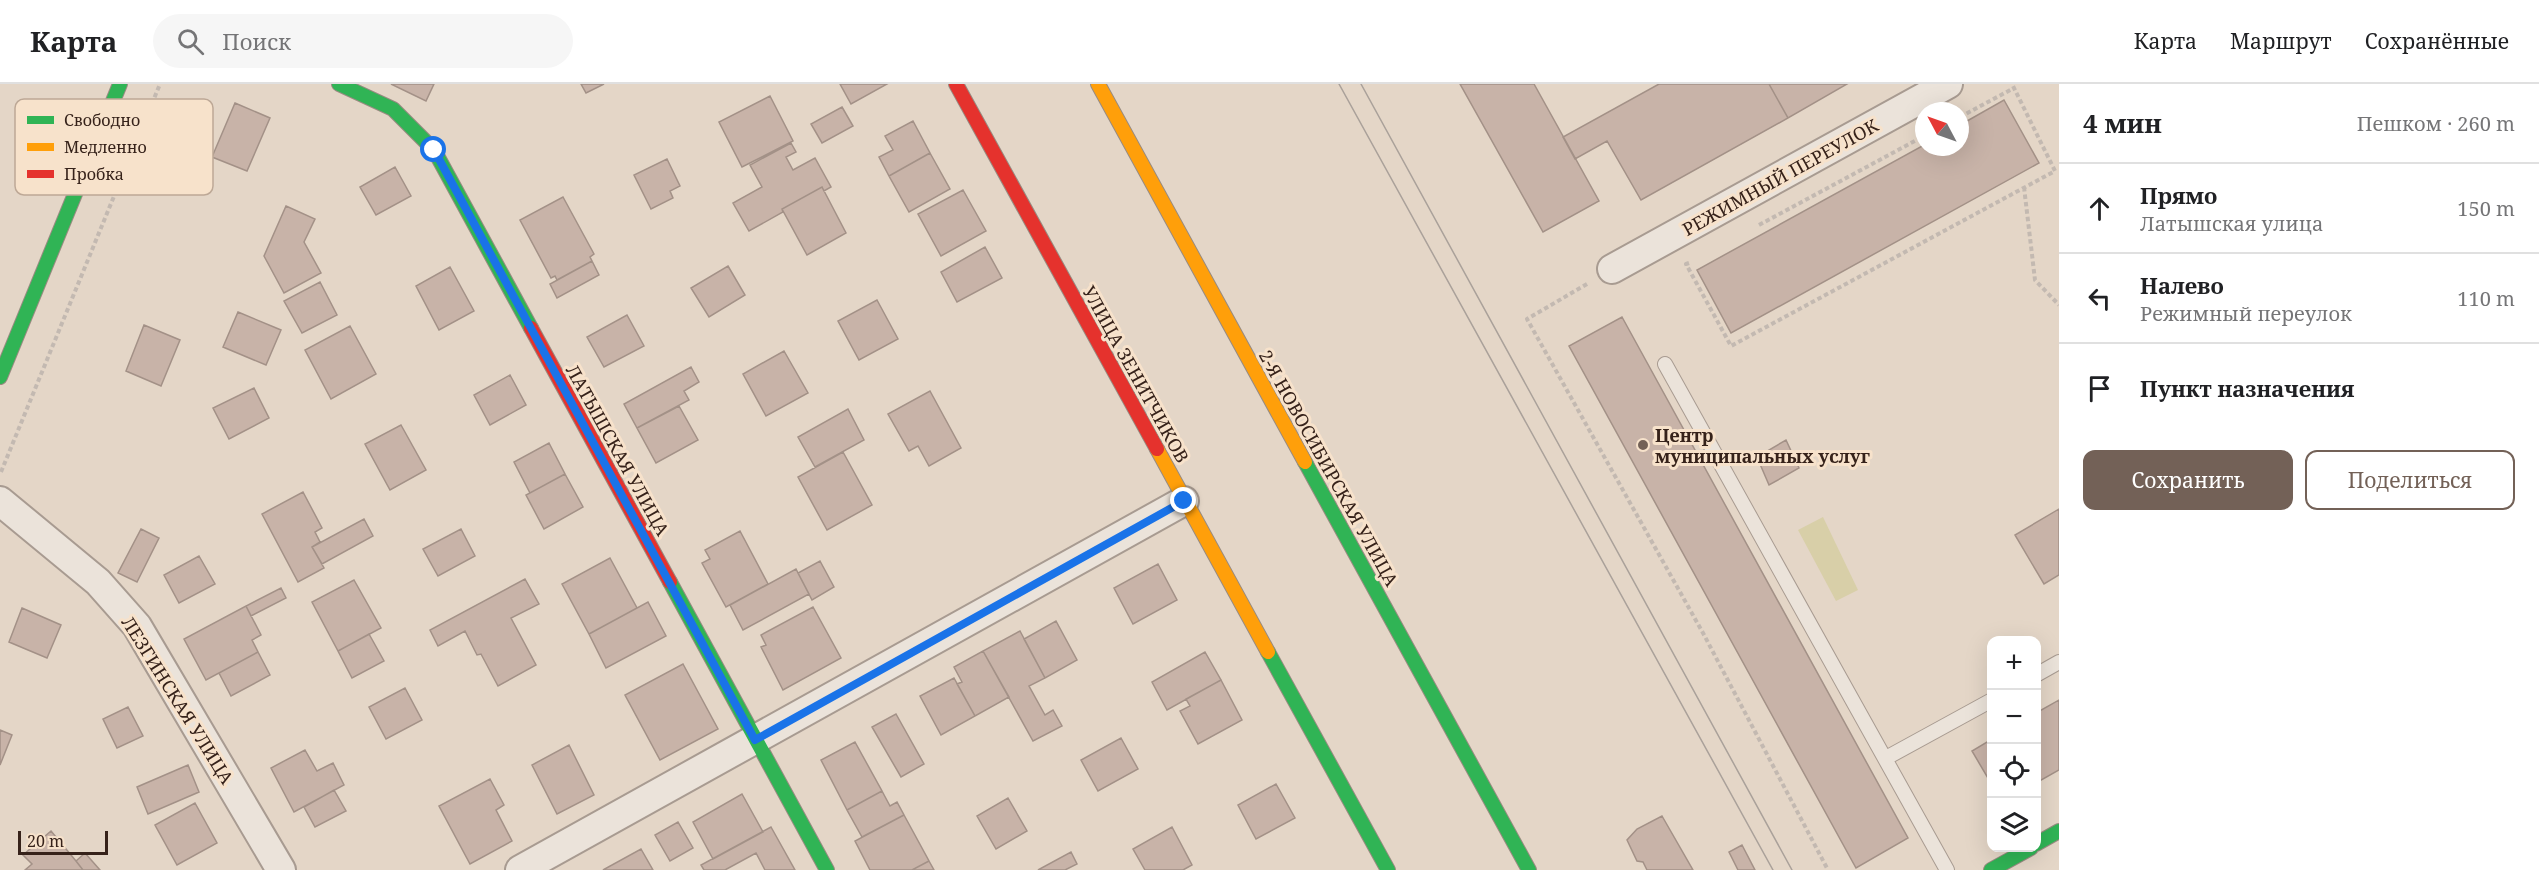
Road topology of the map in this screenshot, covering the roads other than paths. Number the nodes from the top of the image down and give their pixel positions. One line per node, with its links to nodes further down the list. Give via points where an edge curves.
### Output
1 (120, 84): 6 (street)
2 (339, 84): 16 (street, ЛАТЫШСКАЯ УЛИЦА, via 393,109 434,150)
3 (957, 84): 12 (street, УЛИЦА ЗЕНИТЧИКОВ)
4 (1098, 84): 25 (street, 2-Я НОВОСИБИРСКАЯ УЛИЦА)
5 (1948, 84): 8 (street, РЕЖИМНЫЙ ПЕРЕУЛОК)
6 (114, 99)
7 (75, 195): 10 (street)
8 (1612, 269)
9 (1665, 364): 17 (lane)
10 (0, 377)
11 (0, 501): 21 (street, ЛЕЗГИНСКАЯ УЛИЦА, via 98,582 137,627)
12 (1184, 501): 16 (street); 24 (street, УЛИЦА ЗЕНИТЧИКОВ)
13 (2059, 662): 14 (lane)
14 (2041, 673)
15 (1987, 703): 17 (lane)
16 (755, 740): 22 (street); 23 (street, ЛАТЫШСКАЯ УЛИЦА)
17 (1886, 758): 26 (lane)
18 (2059, 831): 19 (street)
19 (2041, 842)
20 (2024, 852): 27 (street)
21 (281, 870)
22 (519, 870)
23 (827, 870)
24 (1388, 870)
25 (1529, 870)
26 (1947, 870)
27 (1991, 870)

